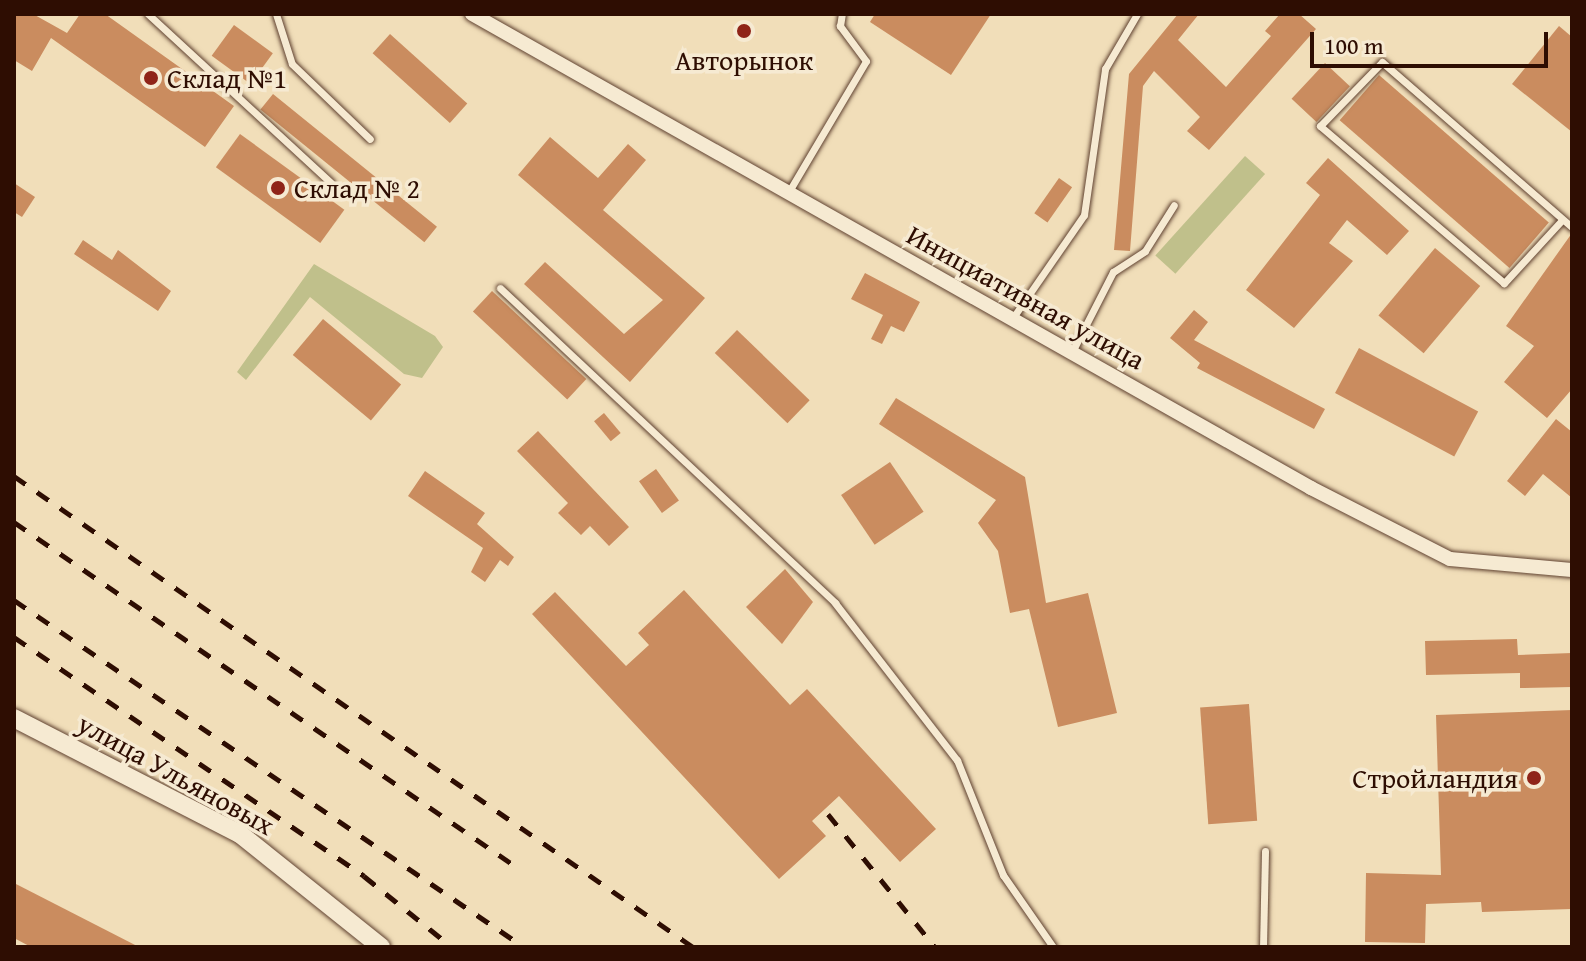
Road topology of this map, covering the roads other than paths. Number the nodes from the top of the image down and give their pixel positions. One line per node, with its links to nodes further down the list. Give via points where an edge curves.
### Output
1 (148, 14): 7 (lane)
2 (276, 14): 6 (lane, via 292,64)
3 (472, 14): 8 (street, Инициативная улица)
4 (842, 14): 8 (lane, via 840,26 866,61)
5 (1137, 14): 13 (lane, via 1105,69 1084,215)
6 (370, 139)
7 (331, 183)
8 (788, 193): 13 (street, Инициативная улица)
9 (1174, 205): 14 (lane, via 1145,251 1113,272)
10 (1562, 220): 10 (lane, via 1382,62 1320,126 1504,283); 11 (lane)
11 (1572, 227)
12 (500, 288): 19 (lane, via 835,603 957,760 1003,875)
13 (1012, 319): 14 (street, Инициативная улица)
14 (1072, 352): 15 (street, Инициативная улица, via 1450,559)
15 (1572, 570)
16 (14, 718): 18 (street, улица Ульяновых, via 240,834)
17 (1265, 851): 20 (lane)
18 (381, 947)
19 (1053, 947)
20 (1263, 947)

